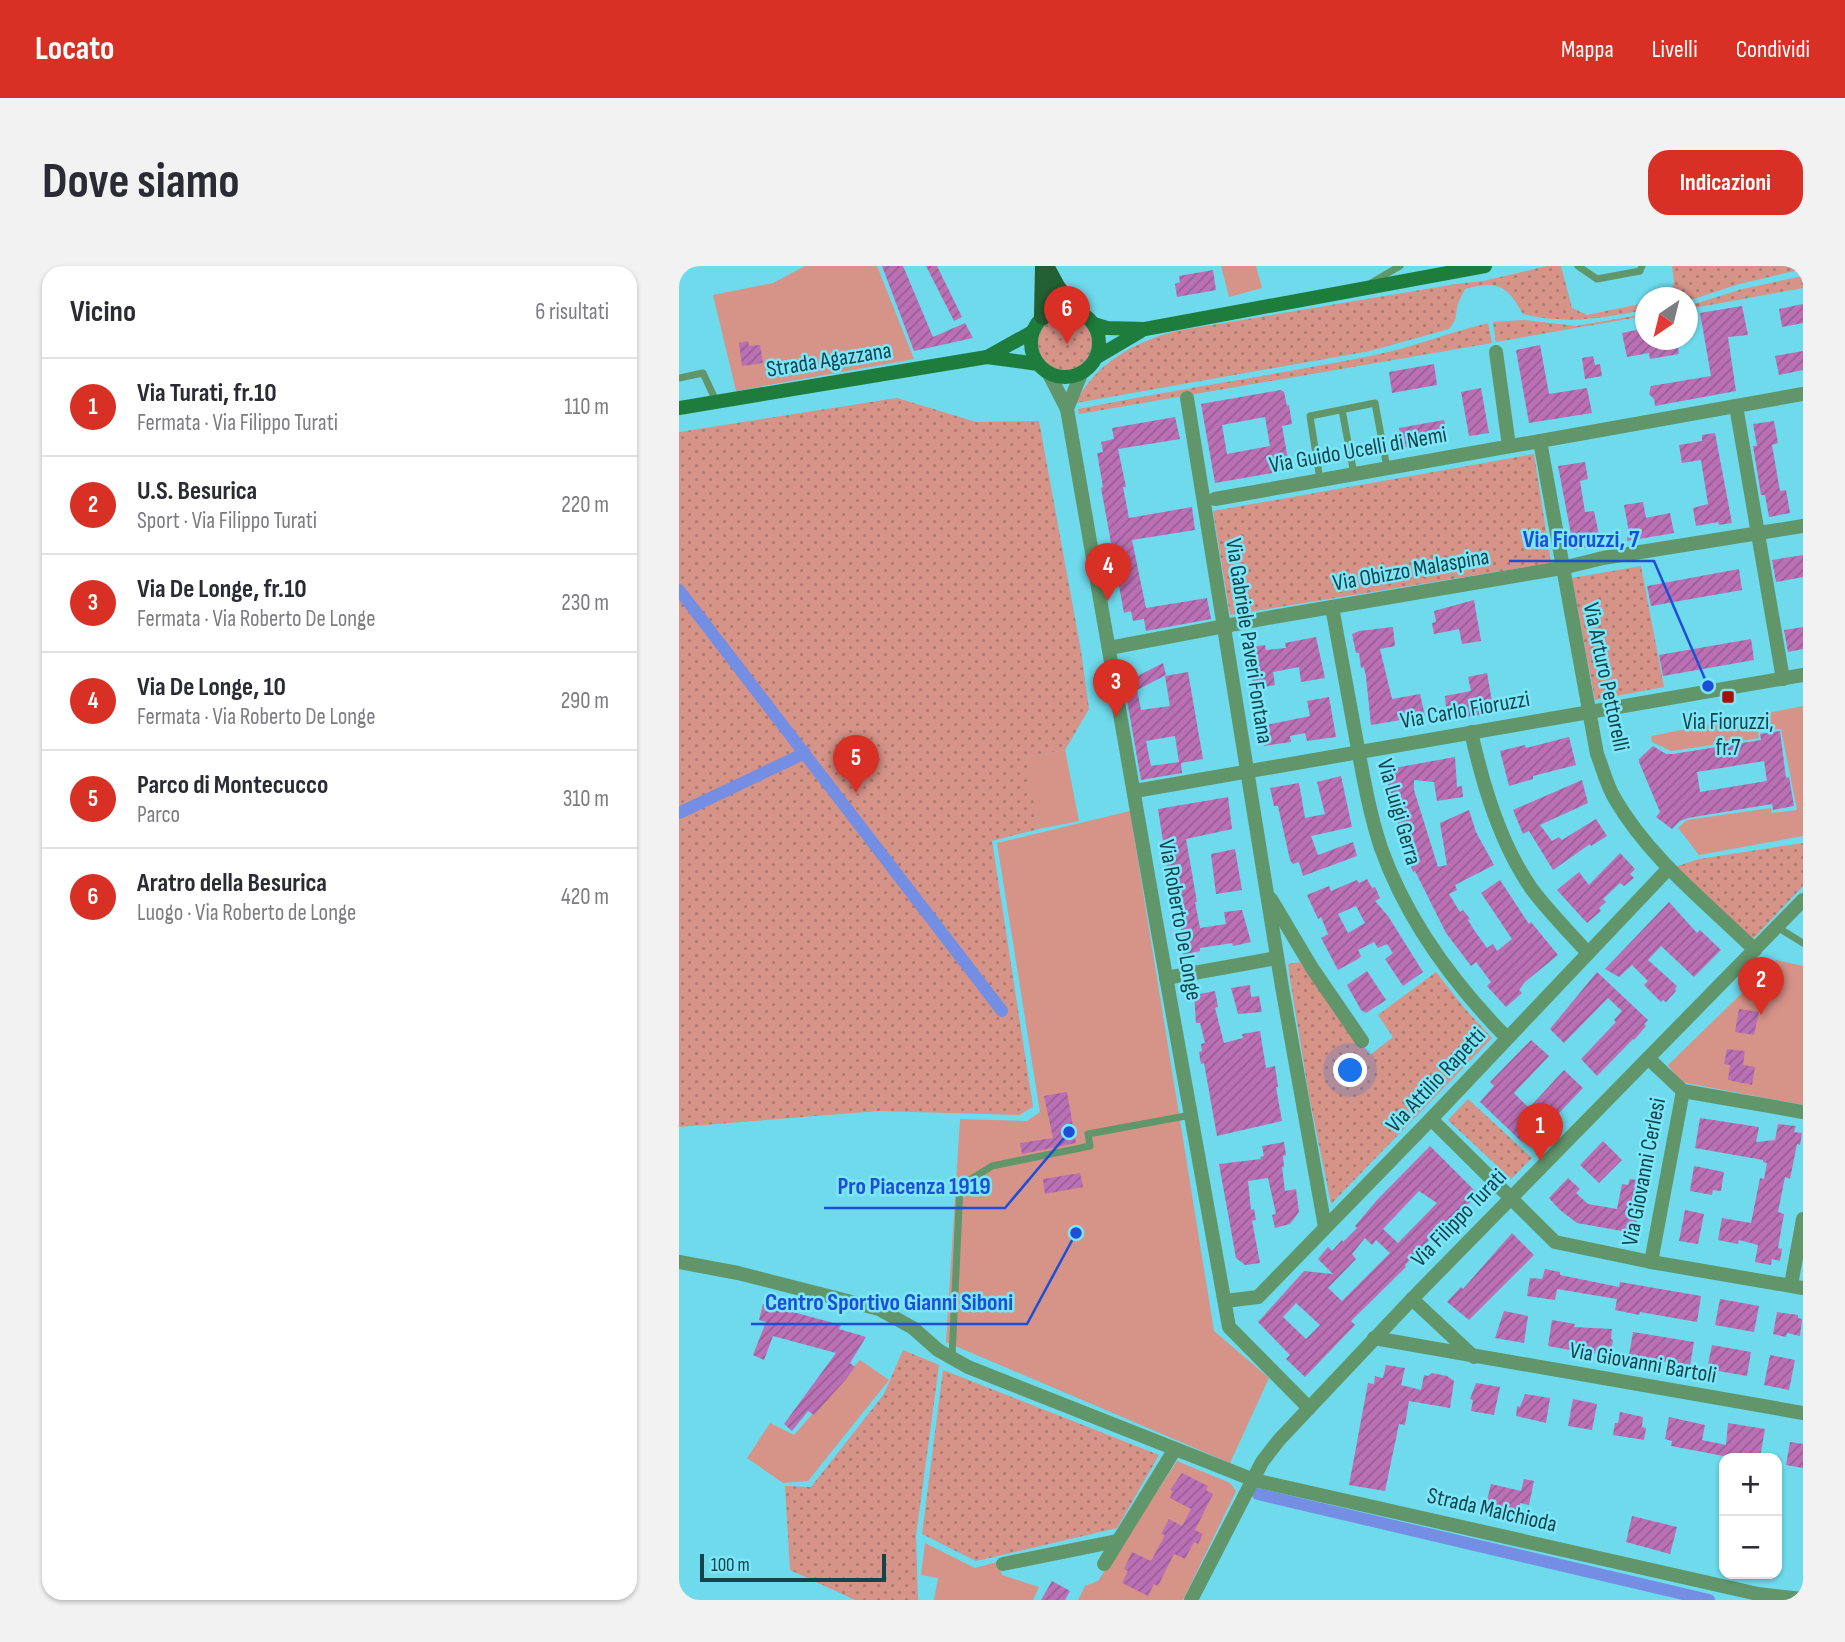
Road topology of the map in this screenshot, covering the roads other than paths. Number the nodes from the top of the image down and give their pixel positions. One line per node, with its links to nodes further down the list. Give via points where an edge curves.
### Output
1 (1044, 266): 7 (main road); 8 (main road)
2 (1400, 266): 6 (lane)
3 (1485, 266): 6 (main road)
4 (1578, 266): 5 (lane, via 1597,279 1640,271)
5 (1642, 266)
6 (1361, 289): 10 (main road)
7 (1074, 310): 8 (main road, via 1063,308); 9 (main road)
8 (1043, 316): 11 (main road)
9 (1094, 324): 10 (main road); 14 (main road, via 1099,334)
10 (1145, 329): 14 (main road)
11 (1032, 331): 13 (main road); 15 (main road, via 1030,343)
12 (1496, 352): 26 (street)
13 (987, 357): 15 (main road); 20 (main road, Strada Agazzana)
14 (1097, 357): 16 (main road)
15 (1044, 369): 16 (main road, via 1060,377); 23 (street)
16 (1080, 374): 23 (street)
17 (679, 378): 20 (lane, via 703,373)
18 (1803, 394): 21 (street, Via Guido Ucelli di Nemi)
19 (1187, 398): 35 (street, Via Gabriele Paveri Fontana)
20 (716, 402): 22 (main road, Strada Agazzana)
21 (1736, 406): 25 (street, Via Guido Ucelli di Nemi); 32 (street)
22 (679, 408)
23 (1067, 409): 36 (street, Via Roberto De Longe)
24 (1342, 410): 27 (lane, via 1375,403); 28 (lane); 29 (lane, via 1310,416)
25 (1540, 441): 26 (street, Via Guido Ucelli di Nemi); 33 (street, Via Arturo Pettorelli)
26 (1509, 446): 27 (street, Via Guido Ucelli di Nemi)
27 (1387, 468): 28 (street, Via Guido Ucelli di Nemi)
28 (1354, 474): 29 (street, Via Guido Ucelli di Nemi)
29 (1320, 480): 30 (street, Via Guido Ucelli di Nemi)
30 (1215, 499)
31 (1803, 526): 32 (street, Via Obizzo Malaspina)
32 (1758, 534): 33 (street, Via Obizzo Malaspina); 38 (street)
33 (1562, 568): 34 (street, Via Obizzo Malaspina); 39 (street, Via Arturo Pettorelli)
34 (1332, 607): 35 (street, Via Obizzo Malaspina); 41 (street, Via Luigi Gerra)
35 (1224, 626): 36 (street, Via Obizzo Malaspina); 42 (street, Via Gabriele Paveri Fontana)
36 (1109, 648): 43 (street, Via Roberto De Longe)
37 (1803, 676): 38 (street, Via Carlo Fioruzzi)
38 (1783, 679): 39 (street, Via Carlo Fioruzzi)
39 (1588, 712): 40 (street, Via Carlo Fioruzzi); 44 (street, Via Arturo Pettorelli, via 1613,796 1631,825)
40 (1471, 732): 41 (street, Via Carlo Fioruzzi); 50 (street, via 1495,816 1512,855 1530,886)
41 (1359, 752): 42 (street, Via Carlo Fioruzzi); 53 (street, Via Luigi Gerra, via 1381,848 1403,898 1434,954)
42 (1247, 771): 43 (street, Via Carlo Fioruzzi); 45 (street, Via Gabriele Paveri Fontana)
43 (1135, 791): 52 (street, Via Roberto De Longe)
44 (1669, 868): 49 (street, Via Arturo Pettorelli); 50 (street, Via Attilio Rapetti)
45 (1267, 892): 51 (street, Via Gabriele Paveri Fontana); 54 (street, Via Gabriele Paveri Fontana, via 1311,968)
46 (1803, 900): 47 (street, Via Filippo Turati)
47 (1776, 927): 48 (lane); 49 (street, Via Filippo Turati)
48 (1803, 943)
49 (1755, 950): 55 (street, Via Filippo Turati)
50 (1588, 953): 53 (street, Via Attilio Rapetti)
51 (1277, 958): 52 (street); 62 (street, Via Gabriele Paveri Fontana)
52 (1166, 978): 58 (street, Via Roberto De Longe)
53 (1507, 1038): 59 (street, Via Attilio Rapetti)
54 (1362, 1041)
55 (1648, 1058): 56 (street); 60 (street, Via Filippo Turati)
56 (1683, 1091): 57 (street); 64 (street, Via Giovanni Cerlesi)
57 (1803, 1112)
58 (1191, 1115): 67 (street, Via Roberto De Longe); 69 (lane, via 1088,1134 1090,1146 992,1166 960,1186)
59 (1431, 1119): 60 (street); 62 (street, Via Attilio Rapetti)
60 (1511, 1197): 64 (street, Via Giovanni Cerlesi, via 1555,1242); 66 (street, Via Filippo Turati)
61 (1803, 1219): 65 (street, Via Giovanni Cerlesi)
62 (1325, 1227): 67 (street, Via Attilio Rapetti, via 1258,1297)
63 (679, 1262): 69 (street, Strada Malchioda, via 879,1309)
64 (1651, 1262): 65 (street, Via Giovanni Cerlesi)
65 (1797, 1287)
66 (1412, 1298): 68 (street, Via Filippo Turati); 70 (street)
67 (1225, 1301): 71 (street, Via Roberto De Longe, via 1229,1326)
68 (1374, 1338): 70 (street, Via Giovanni Bartoli); 71 (street, Via Filippo Turati)
69 (951, 1357): 73 (street, Strada Malchioda)
70 (1474, 1357): 72 (street, Via Giovanni Bartoli)
71 (1308, 1408): 74 (street, Via Filippo Turati, via 1262,1462)
72 (1803, 1413)
73 (1175, 1449): 74 (street, Strada Malchioda); 75 (street)
74 (1254, 1480): 78 (street, Strada Malchioda, via 1758,1594); 79 (street, Via Filippo Turati)
75 (1117, 1541): 76 (street); 77 (street)
76 (1003, 1564)
77 (1104, 1564)
78 (1803, 1599)
79 (1191, 1600)

